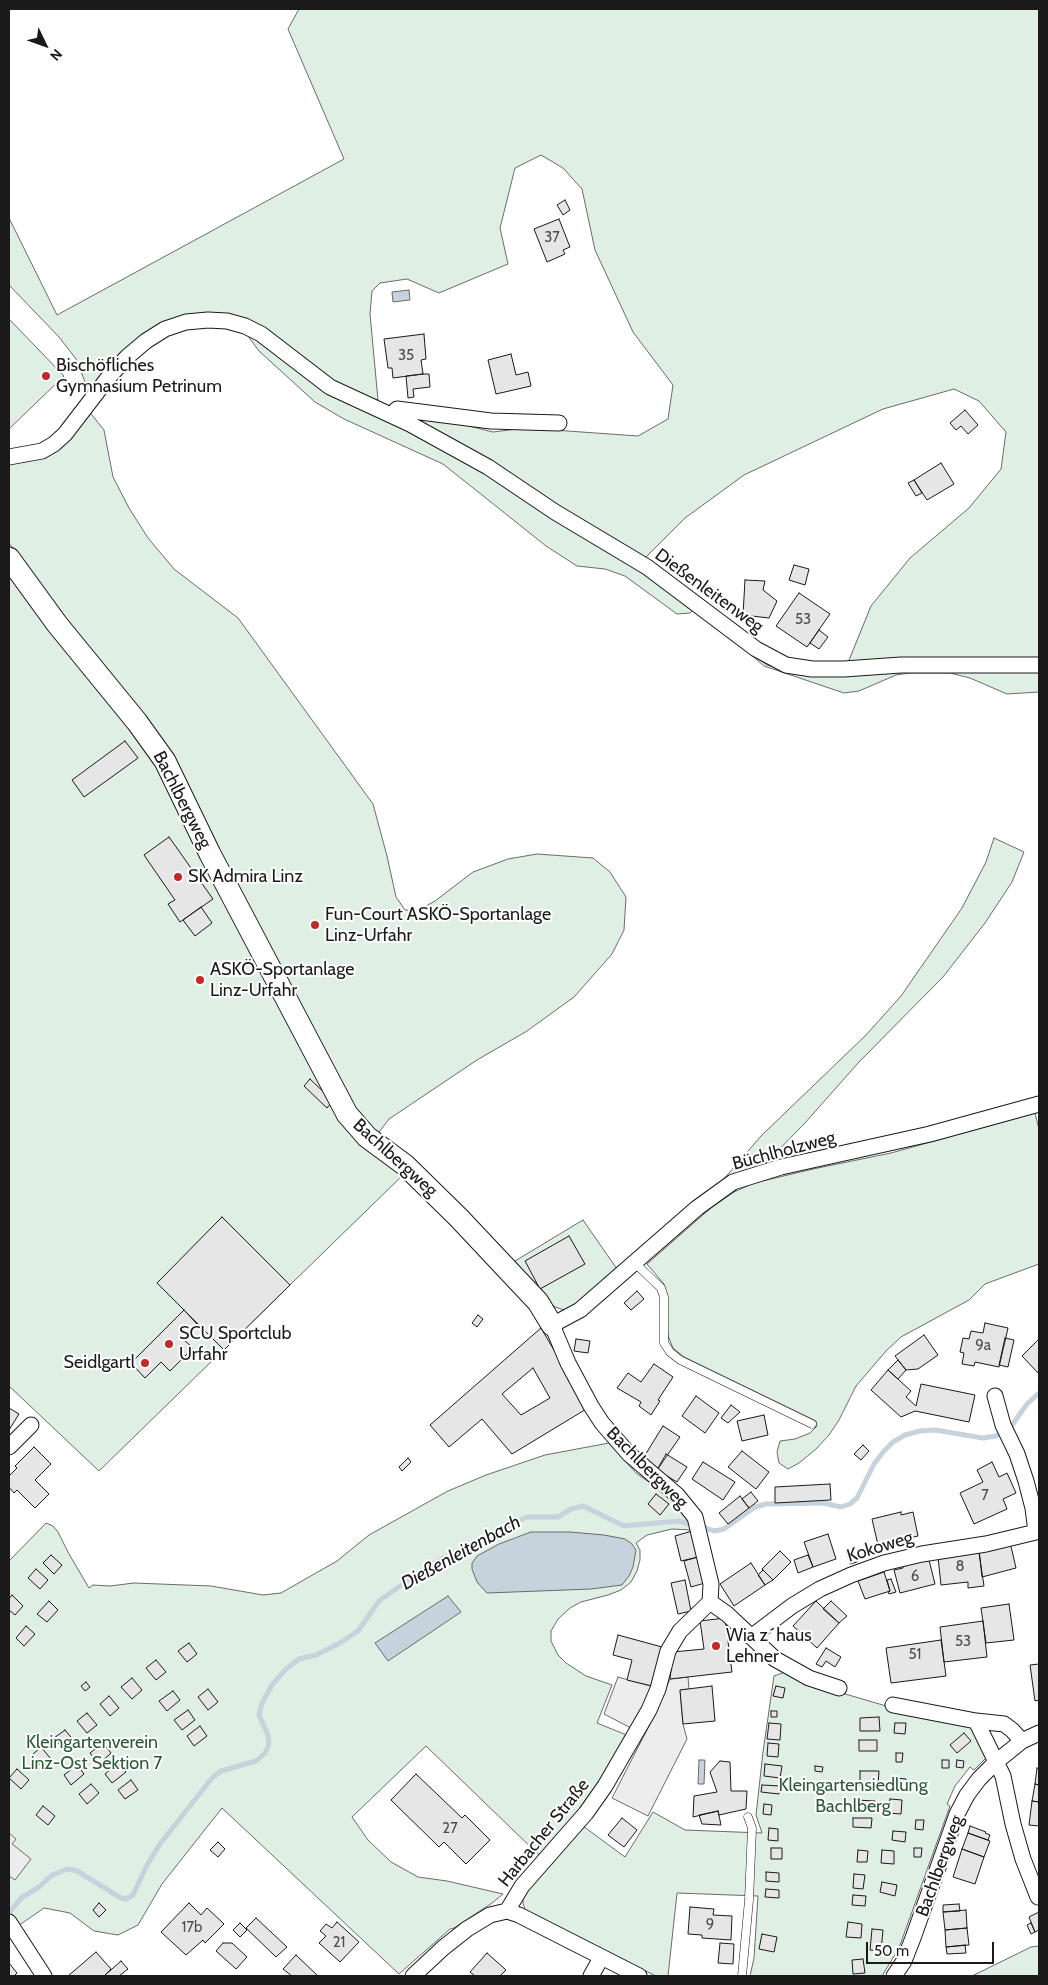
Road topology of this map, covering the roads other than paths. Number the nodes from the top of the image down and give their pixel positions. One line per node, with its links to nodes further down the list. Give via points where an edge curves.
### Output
1 (392, 415): 2 (street, via 397,409 491,421); 3 (street, Dießenleitenweg, via 330,387 261,334 245,326 217,321 186,322 165,329 127,357 54,444 42,451); 5 (street, Dießenleitenweg, via 488,467 555,512 622,551 756,649 786,665 812,669)
2 (559, 423)
3 (9, 457)
4 (9, 558): 8 (street, Bachlbergweg, via 165,761 210,854 347,1114 366,1137 405,1165 452,1212 538,1302)
5 (1039, 665)
6 (1039, 1104): 7 (street, Büchlholzweg, via 930,1134 781,1167 733,1182 697,1208)
7 (635, 1263): 8 (street, Büchlholzweg, via 580,1310); 10 (lane, via 661,1288 664,1342 670,1352 680,1360)
8 (552, 1325): 14 (street, Bachlbergweg, via 568,1363 602,1423 635,1460 688,1507 703,1543 711,1584)
9 (995, 1396): 13 (street, Kokoweg, via 1026,1481)
10 (812, 1424)
11 (31, 1425): 12 (street)
12 (9, 1447)
13 (1038, 1532): 15 (street, Kokoweg, via 922,1554 851,1575 792,1606)
14 (710, 1602): 15 (street); 24 (street, Harbacher Straße, via 680,1631 668,1651 649,1710 605,1786 566,1838 516,1894)
15 (750, 1637): 16 (street, via 791,1670)
16 (839, 1688)
17 (893, 1705): 18 (street)
18 (976, 1721): 20 (street, via 1004,1724); 21 (street)
19 (1039, 1733): 20 (street, Bachlbergweg)
20 (1022, 1742): 21 (street, Bachlbergweg)
21 (996, 1762): 23 (street, via 1003,1776 1012,1824); 32 (street, Bachlbergweg, via 971,1790 957,1814 913,1938)
22 (748, 1818): 31 (lane, via 752,1828 750,1900)
23 (1038, 1897)
24 (506, 1911): 26 (street); 28 (street, Harbacher Straße, via 490,1915 467,1929)
25 (9, 1922): 27 (street)
26 (601, 1958): 29 (street); 30 (street)
27 (44, 1976)
28 (413, 1976)
29 (591, 1976)
30 (638, 1976)
31 (742, 1976)
32 (894, 1976)

